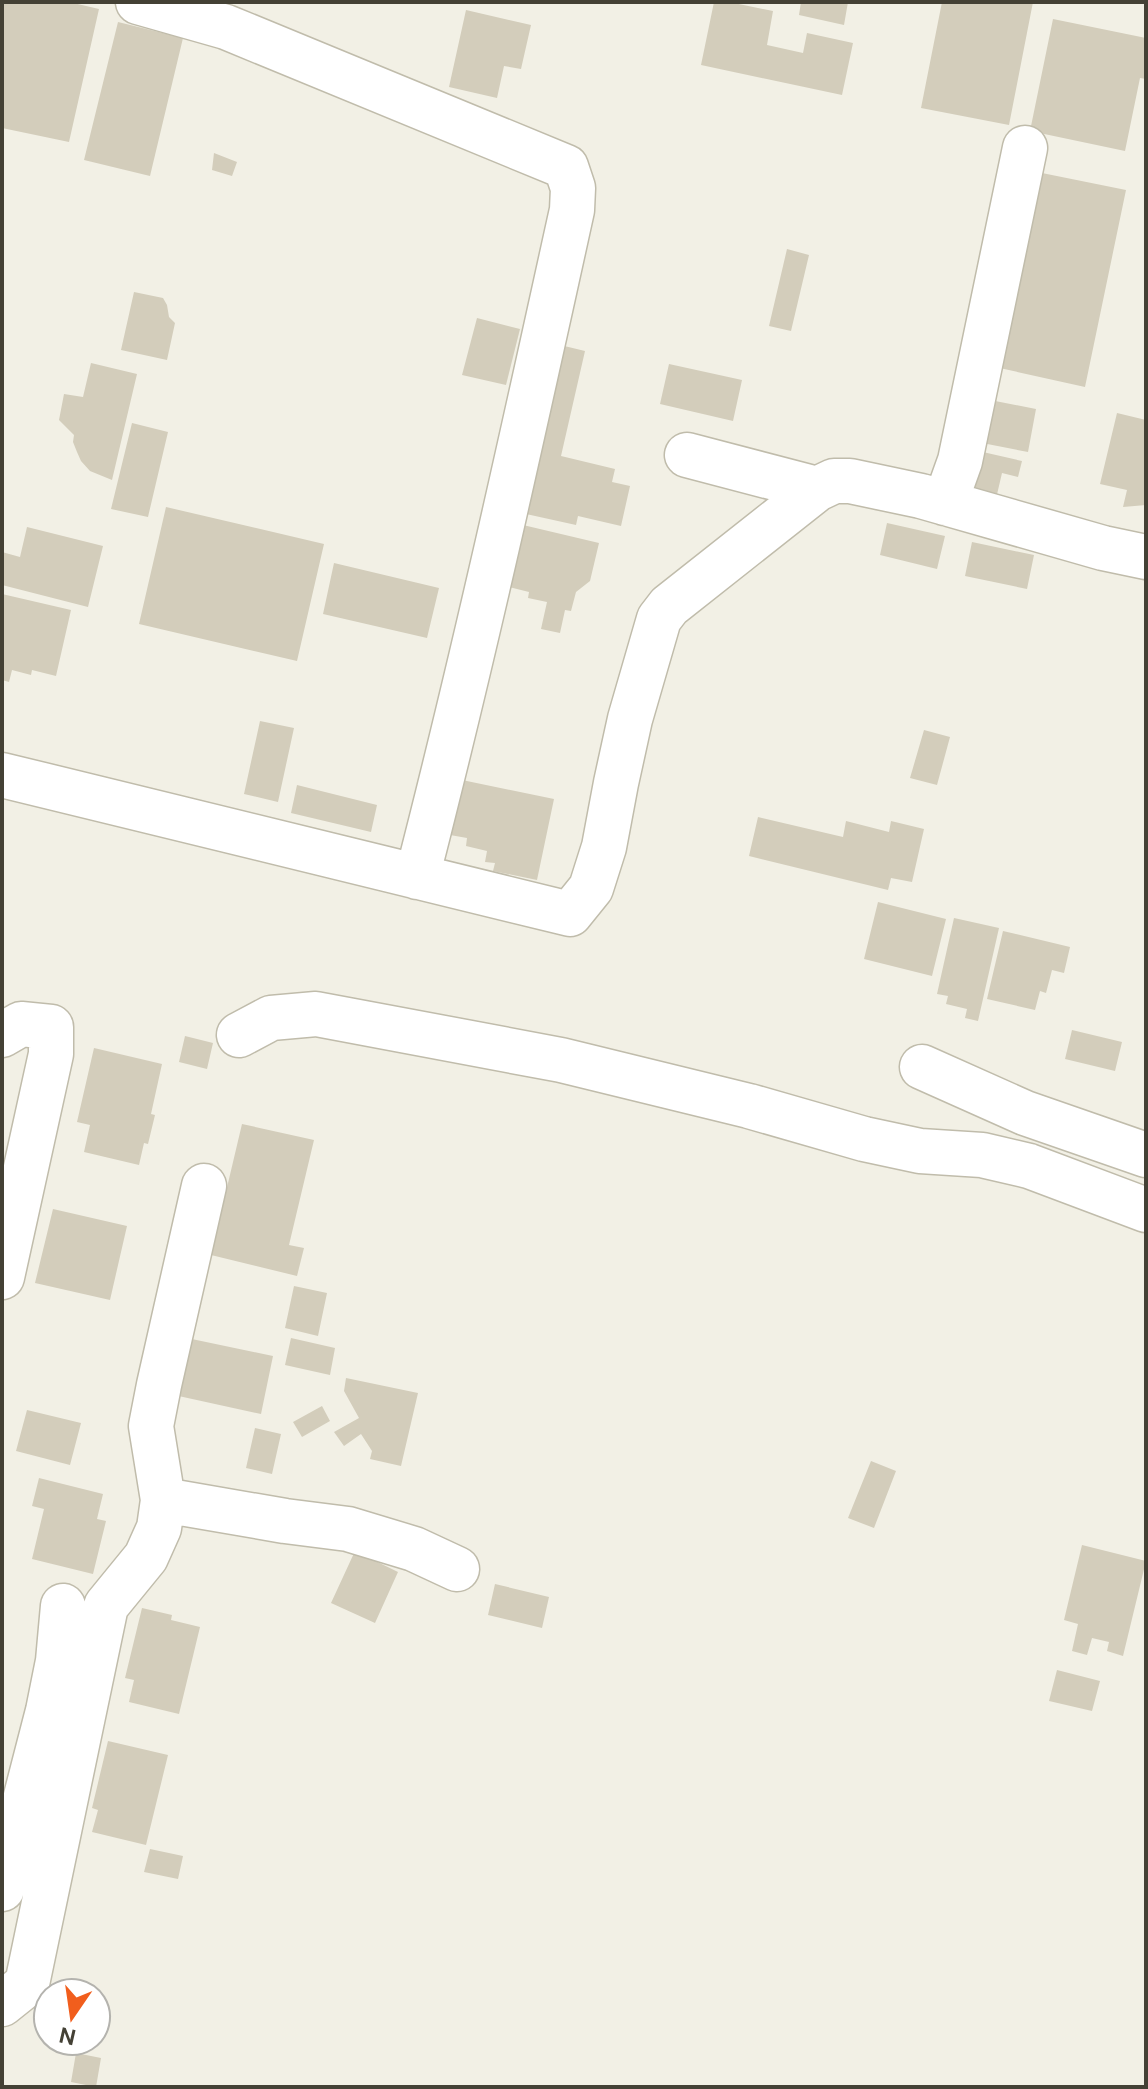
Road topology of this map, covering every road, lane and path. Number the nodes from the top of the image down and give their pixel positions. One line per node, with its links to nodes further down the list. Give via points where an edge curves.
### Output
1 (138, 2): 8 (street, via 226,27 566,167 573,188 512,484)
2 (1025, 148): 5 (street, via 960,461)
3 (687, 455): 4 (street)
4 (817, 489): 5 (street, via 850,481); 8 (street, via 659,619 630,719 604,847 591,888 570,914)
5 (945, 503): 6 (street)
6 (1146, 557)
7 (2, 775): 8 (street)
8 (417, 877)
9 (2, 1035): 12 (street, via 21,1024 51,1027 51,1054)
10 (239, 1035): 15 (street, via 271,1018 316,1014 561,1060 864,1139 920,1151 982,1155)
11 (922, 1067): 13 (street)
12 (17, 1131): 18 (street)
13 (1085, 1134): 14 (street); 15 (street)
14 (1146, 1155)
15 (1071, 1182): 17 (street)
16 (204, 1186): 19 (street, via 151,1426)
17 (1146, 1210)
18 (2, 1277)
19 (163, 1500): 20 (street, via 348,1529); 23 (street, via 159,1528 146,1557 106,1606 27,1984)
20 (457, 1569)
21 (63, 1606): 22 (street, via 48,1711)
22 (2, 1889)
23 (4, 1993)

